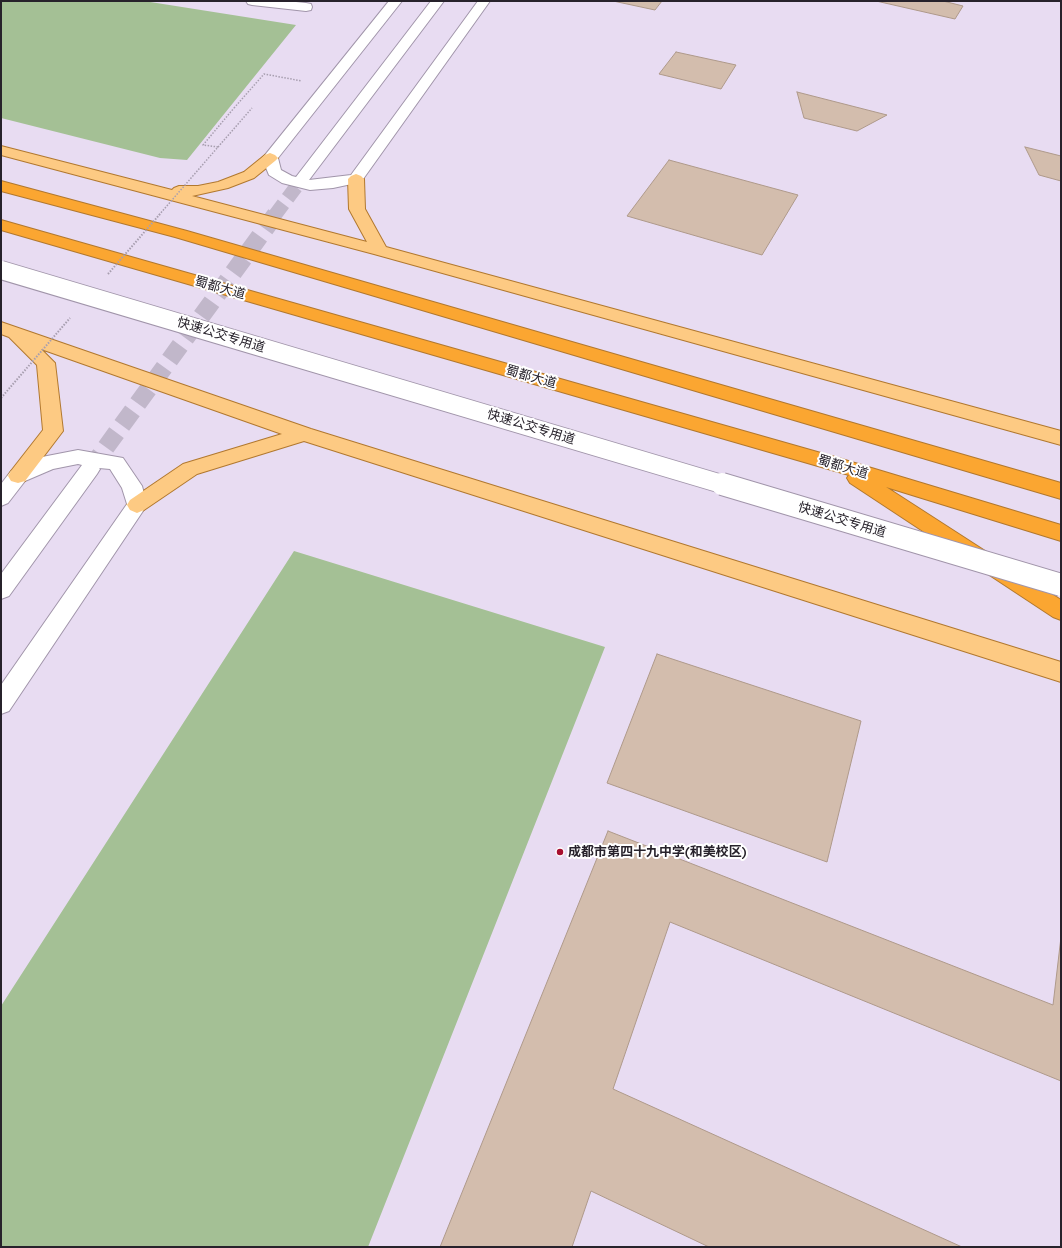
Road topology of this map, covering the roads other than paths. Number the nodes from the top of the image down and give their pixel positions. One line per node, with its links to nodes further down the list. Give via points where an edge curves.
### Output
1 (252, 1): 5 (street)
2 (396, 1): 7 (street)
3 (438, 1): 8 (street)
4 (484, 1): 9 (street)
5 (306, 7)
6 (1, 150): 11 (main road)
7 (270, 158): 9 (street, via 274,172 287,180 310,185); 11 (main road, via 249,175 222,185 198,191)
8 (302, 179)
9 (356, 180): 13 (main road, via 356,209)
10 (1, 186): 21 (highway, via 181,234)
11 (161, 191): 13 (main road)
12 (1, 225): 18 (highway, 蜀都大道)
13 (380, 250): 17 (main road)
14 (1, 270): 25 (street, 快速公交专用道, bridge)
15 (6, 330): 16 (main road); 20 (main road, via 46,363 52,432)
16 (304, 434): 23 (main road, via 190,469); 28 (main road)
17 (1061, 438)
18 (836, 464): 24 (highway, 蜀都大道); 27 (highway)
19 (90, 469): 26 (street)
20 (18, 476): 22 (street); 23 (street, via 49,462 78,456 116,463 132,486)
21 (1061, 492)
22 (1, 498)
23 (137, 505): 29 (street)
24 (1061, 533)
25 (1061, 586)
26 (1, 590)
27 (1061, 611)
28 (1061, 672)
29 (1, 704)

